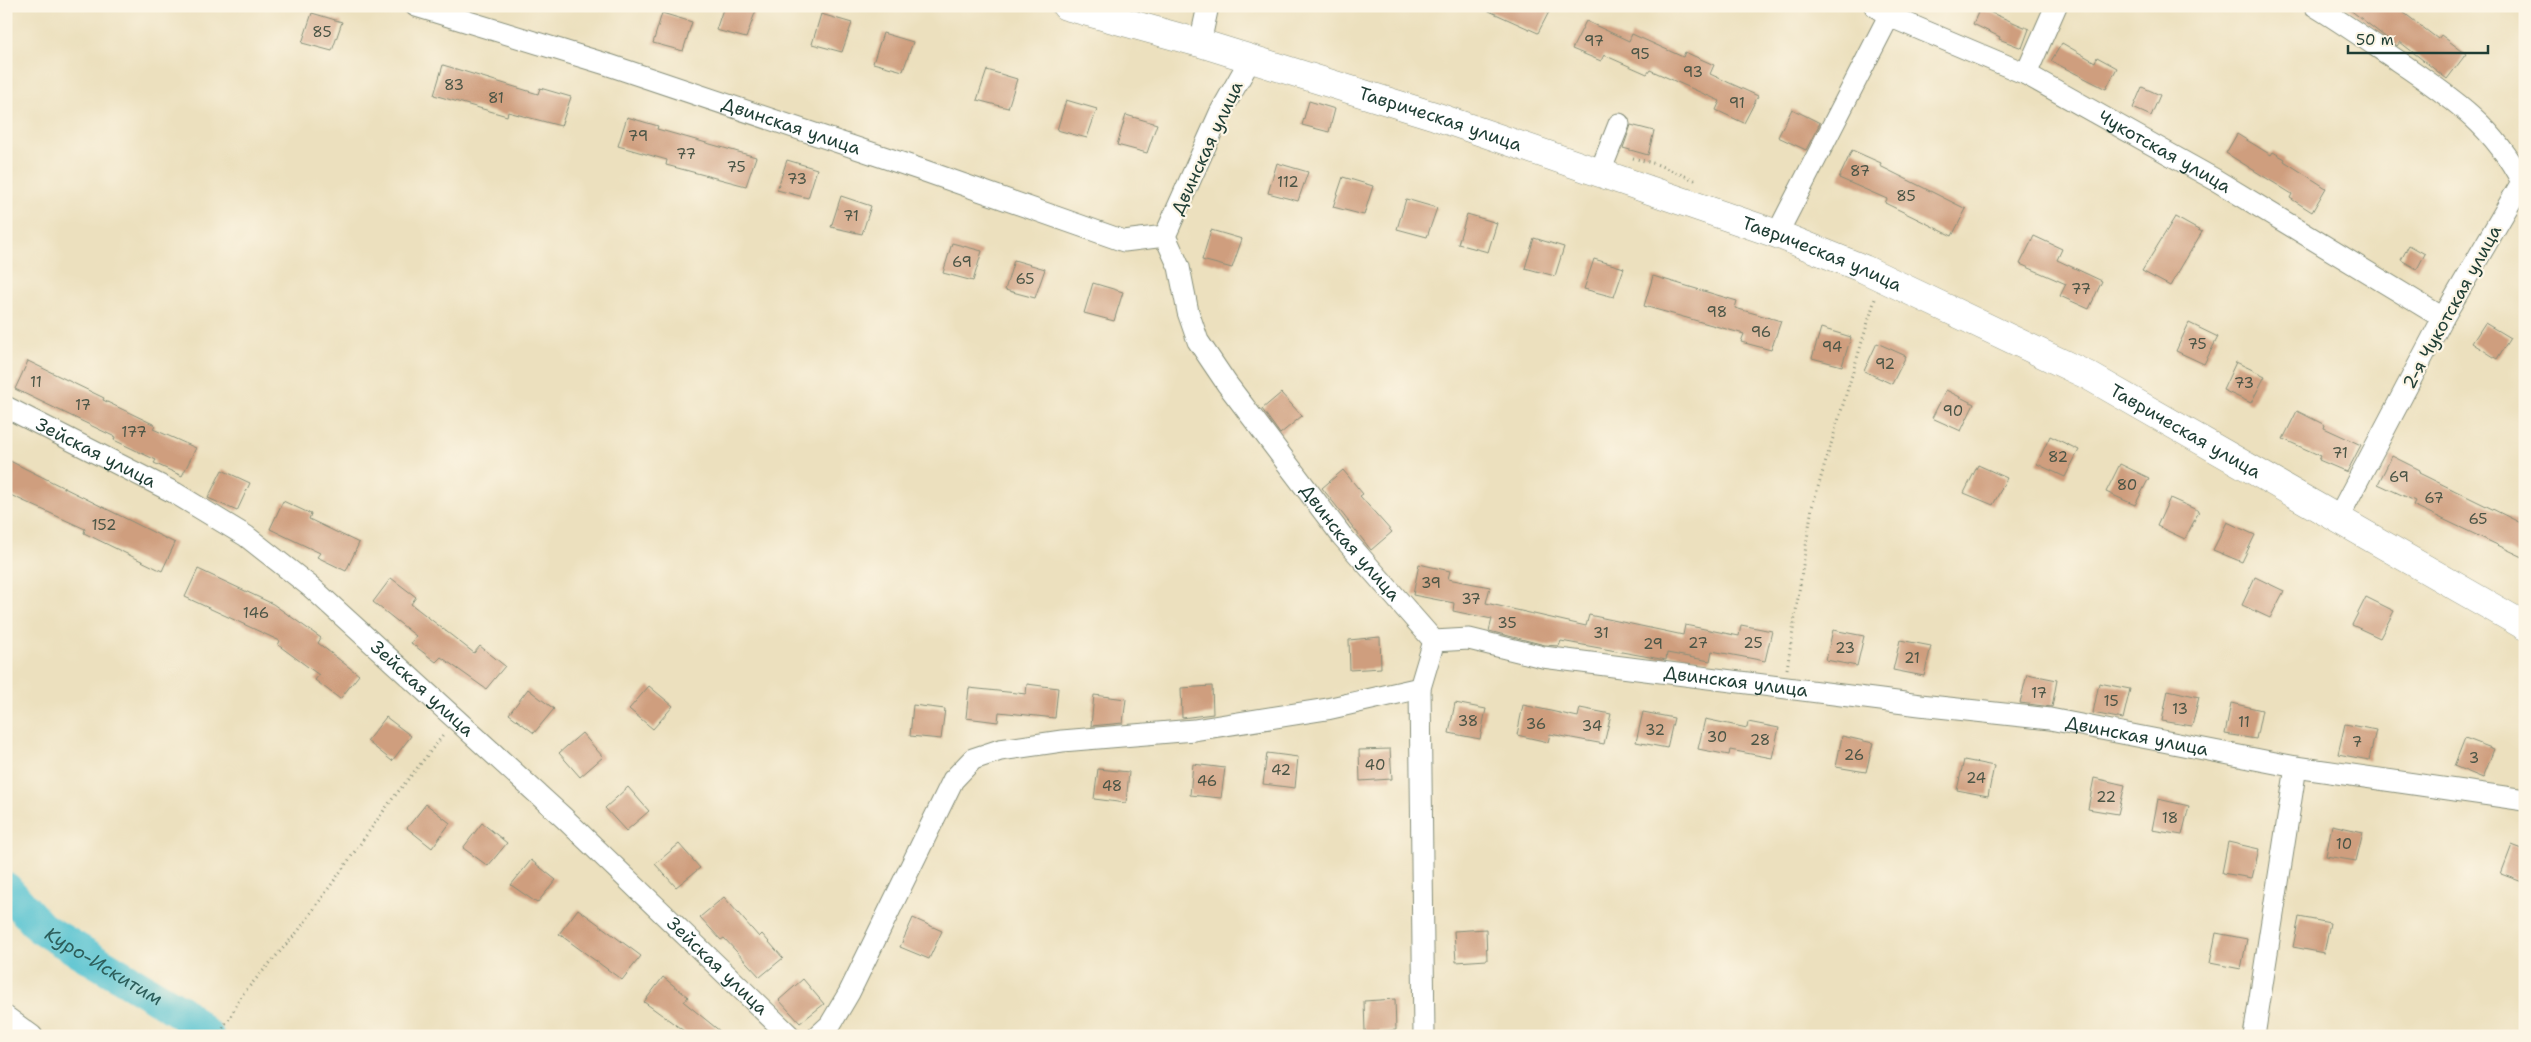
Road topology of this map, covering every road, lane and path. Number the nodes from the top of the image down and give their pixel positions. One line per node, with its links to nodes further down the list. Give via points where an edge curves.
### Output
1 (416, 6): 14 (street, Двинская улица, via 618,68 1124,242)
2 (1066, 6): 7 (main road, Таврическая улица)
3 (1208, 6): 7 (street)
4 (2056, 6): 9 (street)
5 (2314, 6): 12 (street, 2-я Чукотская улица, via 2461,104 2495,139)
6 (1882, 11): 9 (street, Чукотская улица); 13 (street)
7 (1200, 43): 8 (main road, Таврическая улица)
8 (1250, 60): 11 (main road, Таврическая улица, via 1435,116); 14 (street, Двинская улица, via 1220,113)
9 (2026, 74): 16 (street, Чукотская улица, via 2214,179)
10 (1619, 124): 11 (street)
11 (1600, 172): 13 (main road, Таврическая улица)
12 (2523, 183): 16 (street, 2-я Чукотская улица)
13 (1777, 234): 18 (main road, Таврическая улица, via 1864,269 2089,376)
14 (1165, 236): 20 (street, Двинская улица, via 1179,267 1198,341 1342,536)
15 (1876, 296): 21 (path, via 1812,507)
16 (2443, 318): 18 (street, 2-я Чукотская улица)
17 (6, 407): 23 (street, Зейская улица, via 175,493 246,536 311,587)
18 (2338, 518): 19 (main road, Таврическая улица)
19 (2525, 626)
20 (1434, 641): 21 (street, Двинская улица, via 1469,639 1543,657); 22 (street)
21 (1784, 686): 24 (street, Двинская улица, via 2050,719)
22 (1420, 688): 30 (street, via 1327,710 1194,730 1009,748 973,758 953,780 849,993 830,1025); 31 (street)
23 (456, 719): 28 (path, via 390,802 298,930 241,996); 29 (street, Зейская улица, via 564,818)
24 (2296, 767): 25 (street, Двинская улица); 32 (street)
25 (2525, 800)
26 (6, 1017): 27 (street)
27 (32, 1036)
28 (217, 1036)
29 (790, 1036)
30 (818, 1036)
31 (1424, 1036)
32 (2254, 1036)

